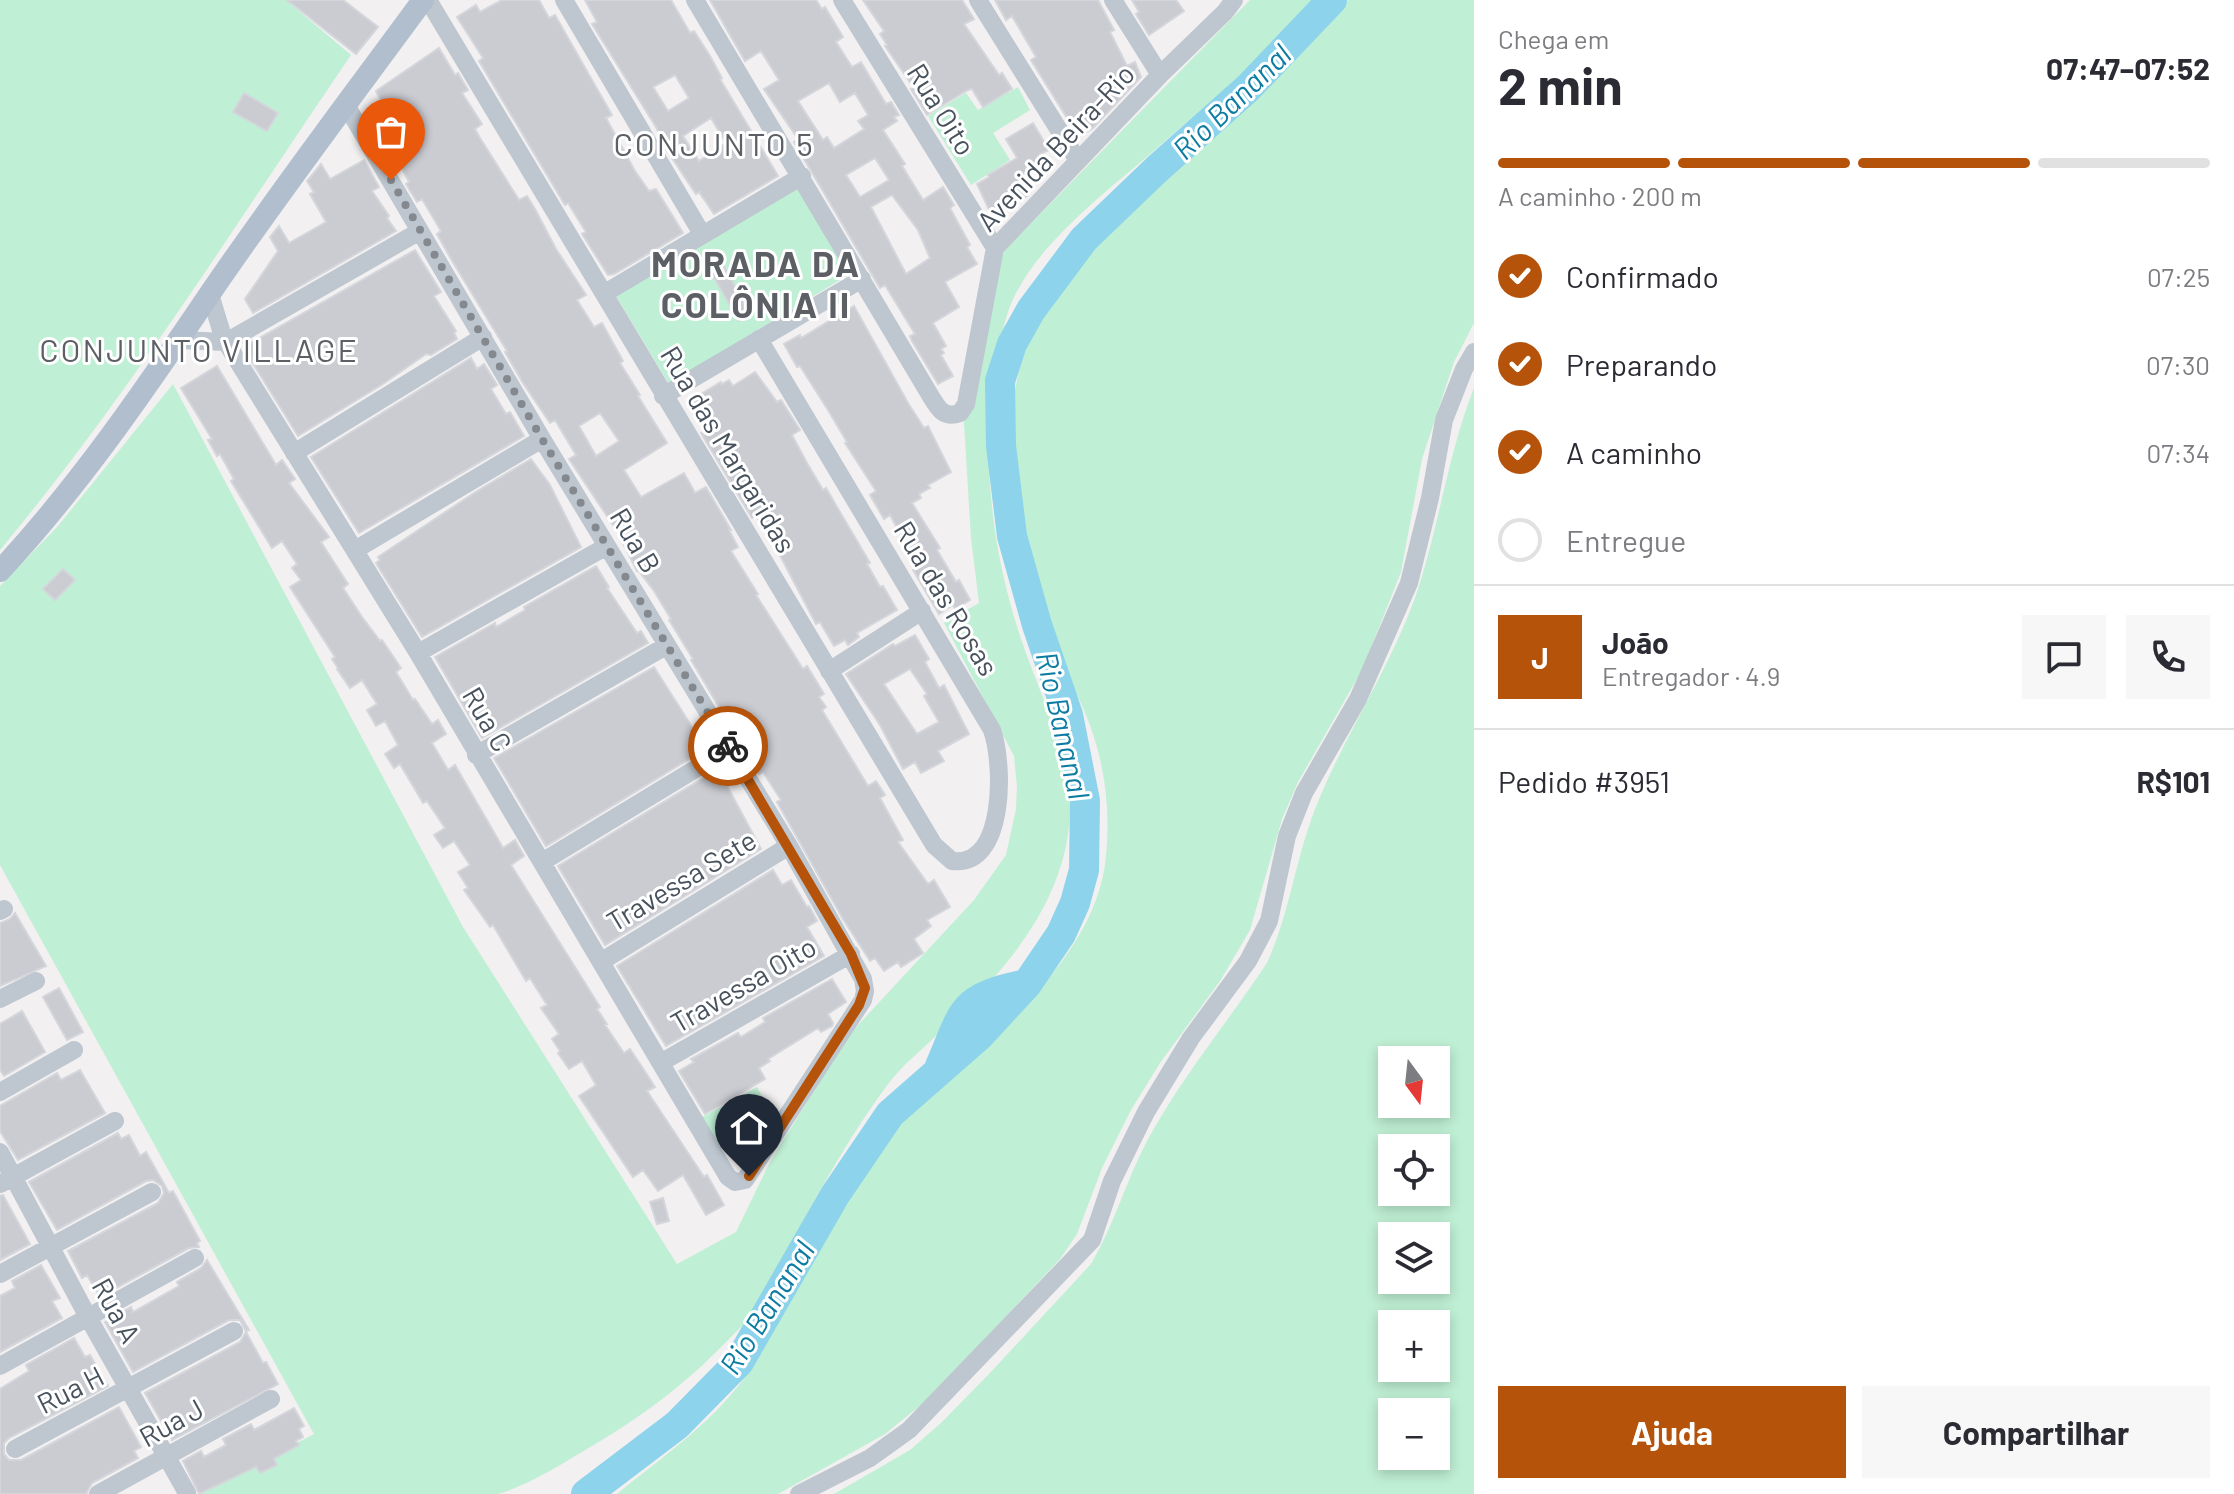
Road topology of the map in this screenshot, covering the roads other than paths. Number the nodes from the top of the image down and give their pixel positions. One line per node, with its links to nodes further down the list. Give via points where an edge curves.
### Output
1 (426, 0): 9 (main road); 16 (street, Rua das Margaridas)
2 (564, 0): 13 (street)
3 (695, 0): 11 (street)
4 (842, 0): 14 (street, Rua Oito)
5 (978, 0): 10 (street)
6 (1113, 0): 8 (street)
7 (1234, 0): 8 (street, Avenida Beira-Rio)
8 (1160, 75): 10 (street, Avenida Beira-Rio)
9 (346, 105): 12 (street, Rua B); 17 (main road)
10 (1077, 159): 14 (street, Avenida Beira-Rio)
11 (802, 176): 13 (street); 15 (street)
12 (420, 231): 18 (street, Rua B); 21 (street)
13 (702, 234): 16 (street)
14 (995, 248): 15 (street, Avenida Beira-Rio, via 965,409 953,415 940,411)
15 (862, 279): 19 (street)
16 (605, 293): 23 (street, Rua das Margaridas)
17 (210, 294): 20 (main road); 21 (street, Rua C)
18 (483, 337): 24 (street, Rua B); 25 (street)
19 (759, 339): 23 (street); 29 (street, Rua das Rosas)
20 (180, 340): 21 (street); 28 (main road, via 76,482)
21 (225, 341): 25 (street, Rua C)
22 (1474, 352): 62 (street, via 1444,420 1409,583 1358,699 1304,793 1287,836 1269,921 1248,961 1191,1038 1146,1112 1112,1181 1092,1240 909,1430 870,1458)
23 (663, 396): 32 (street, Rua das Margaridas)
24 (542, 439): 26 (street, Rua B); 27 (street)
25 (294, 453): 27 (street, Rua C)
26 (607, 546): 30 (street, Rua B); 31 (street)
27 (355, 550): 31 (street, Rua C)
28 (0, 571)
29 (922, 611): 32 (street); 35 (street, Rua das Rosas, via 992,730 999,769 986,847 975,858 960,862 945,858)
30 (666, 646): 33 (street, Rua B); 34 (street)
31 (418, 653): 34 (street, Rua C)
32 (829, 671): 35 (street, Rua das Margaridas)
33 (730, 748): 36 (street, Rua B); 37 (street)
34 (476, 755): 37 (street, Rua C)
35 (934, 845)
36 (789, 846): 38 (street, Rua B); 39 (street, Travessa Sete)
37 (542, 862): 39 (street, Rua C)
38 (851, 954): 43 (street, Travessa Oito); 47 (street, Rua B, via 865,988 859,1005 749,1176 733,1182)
39 (602, 961): 43 (street, Rua C)
40 (36, 981): 41 (street)
41 (0, 999)
42 (74, 1050): 44 (street)
43 (662, 1062): 47 (street, Rua C)
44 (0, 1092)
45 (115, 1121): 48 (street)
46 (0, 1152): 48 (street, Rua A)
47 (722, 1167)
48 (7, 1180): 50 (street, Rua A)
49 (152, 1192): 50 (street)
50 (52, 1247): 52 (street); 53 (street, Rua A)
51 (195, 1258): 53 (street)
52 (0, 1274)
53 (89, 1319): 55 (street); 56 (street, Rua A)
54 (234, 1331): 56 (street, Rua H)
55 (0, 1366)
56 (129, 1389): 58 (street, Rua H); 59 (street, Rua A)
57 (271, 1399): 59 (street, Rua J)
58 (15, 1449)
59 (167, 1457): 60 (street, Rua A); 61 (street, Rua J)
60 (187, 1493)
61 (98, 1494)
62 (799, 1494)

